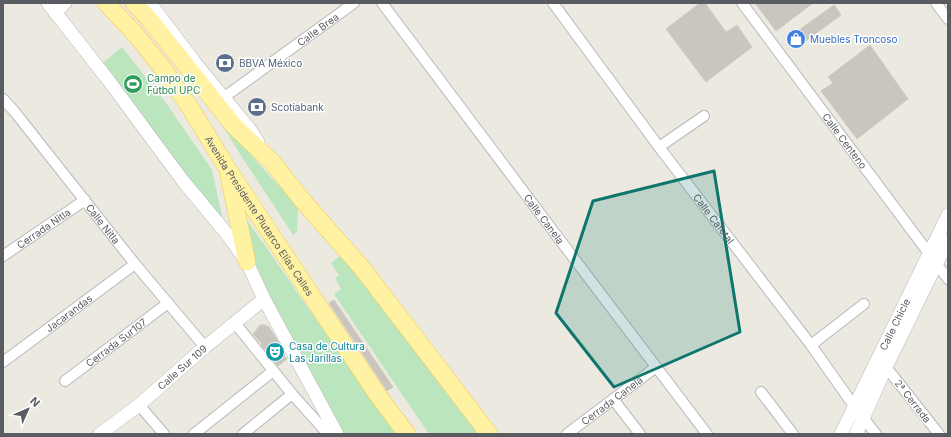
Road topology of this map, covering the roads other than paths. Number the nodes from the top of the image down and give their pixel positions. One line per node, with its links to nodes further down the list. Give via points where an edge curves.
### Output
1 (64, 3): 10 (street)
2 (106, 3): 17 (main road, Avenida Presidente Plutarco Elías Calles, via 165,71)
3 (134, 3): 16 (main road, via 234,126)
4 (150, 3): 12 (street)
5 (354, 3): 12 (street, Calle Brea)
6 (382, 3): 33 (street, Calle Canela)
7 (553, 3): 15 (street, Calle Cafetal)
8 (742, 3): 22 (street, Calle Centeno)
9 (936, 3): 11 (street)
10 (51, 8): 23 (street)
11 (948, 19)
12 (223, 98): 16 (street, via 251,131)
13 (3, 99): 18 (street, Calle Nitla)
14 (704, 116): 15 (street)
15 (659, 147): 30 (street, Calle Cafetal)
16 (273, 163): 50 (main road, via 362,268)
17 (227, 168): 23 (main road); 49 (main road, Avenida Presidente Plutarco Elías Calles)
18 (85, 200): 21 (street, Cerrada Nitla); 24 (street, Calle Nitla)
19 (948, 215): 22 (street, Calle Chicle)
20 (948, 240): 22 (street, Calle Chicle)
21 (3, 256)
22 (933, 259): 25 (street, Calle Centeno); 34 (street, Calle Chicle); 41 (street, Calle Chicle)
23 (247, 262): 26 (street)
24 (136, 264): 27 (street, Calle Nitla); 32 (street, Jacarandas)
25 (948, 279)
26 (264, 299): 29 (street, Calle Sur 109); 48 (street)
27 (168, 303): 31 (street, Calle Nitla); 36 (street, Cerrada Sur107)
28 (864, 304): 30 (street)
29 (235, 323): 31 (street, Calle Sur 109); 35 (street)
30 (811, 345): 41 (street, Calle Cafetal)
31 (205, 347): 40 (street, Calle Sur 109)
32 (3, 362)
33 (656, 367): 39 (street, Cerrada Canela); 52 (street, Calle Canela)
34 (886, 367): 42 (street, Calle Chicle); 57 (street, 2ª Cerrada)
35 (273, 371): 38 (street); 46 (street)
36 (65, 381)
37 (761, 392): 53 (street)
38 (292, 394): 47 (street); 48 (street)
39 (613, 399): 43 (street, Cerrada Canela); 51 (street)
40 (139, 405): 44 (street, Calle Sur 109); 45 (street)
41 (854, 406): 42 (street, Calle Cafetal); 54 (street, Calle Chicle)
42 (864, 418): 55 (street, Calle Chicle); 56 (street, Calle Cafetal)
43 (569, 433)
44 (100, 434)
45 (164, 434)
46 (194, 434)
47 (243, 434)
48 (329, 434)
49 (407, 434)
50 (489, 434)
51 (640, 434)
52 (707, 434)
53 (793, 434)
54 (841, 434)
55 (856, 434)
56 (876, 434)
57 (939, 434)

